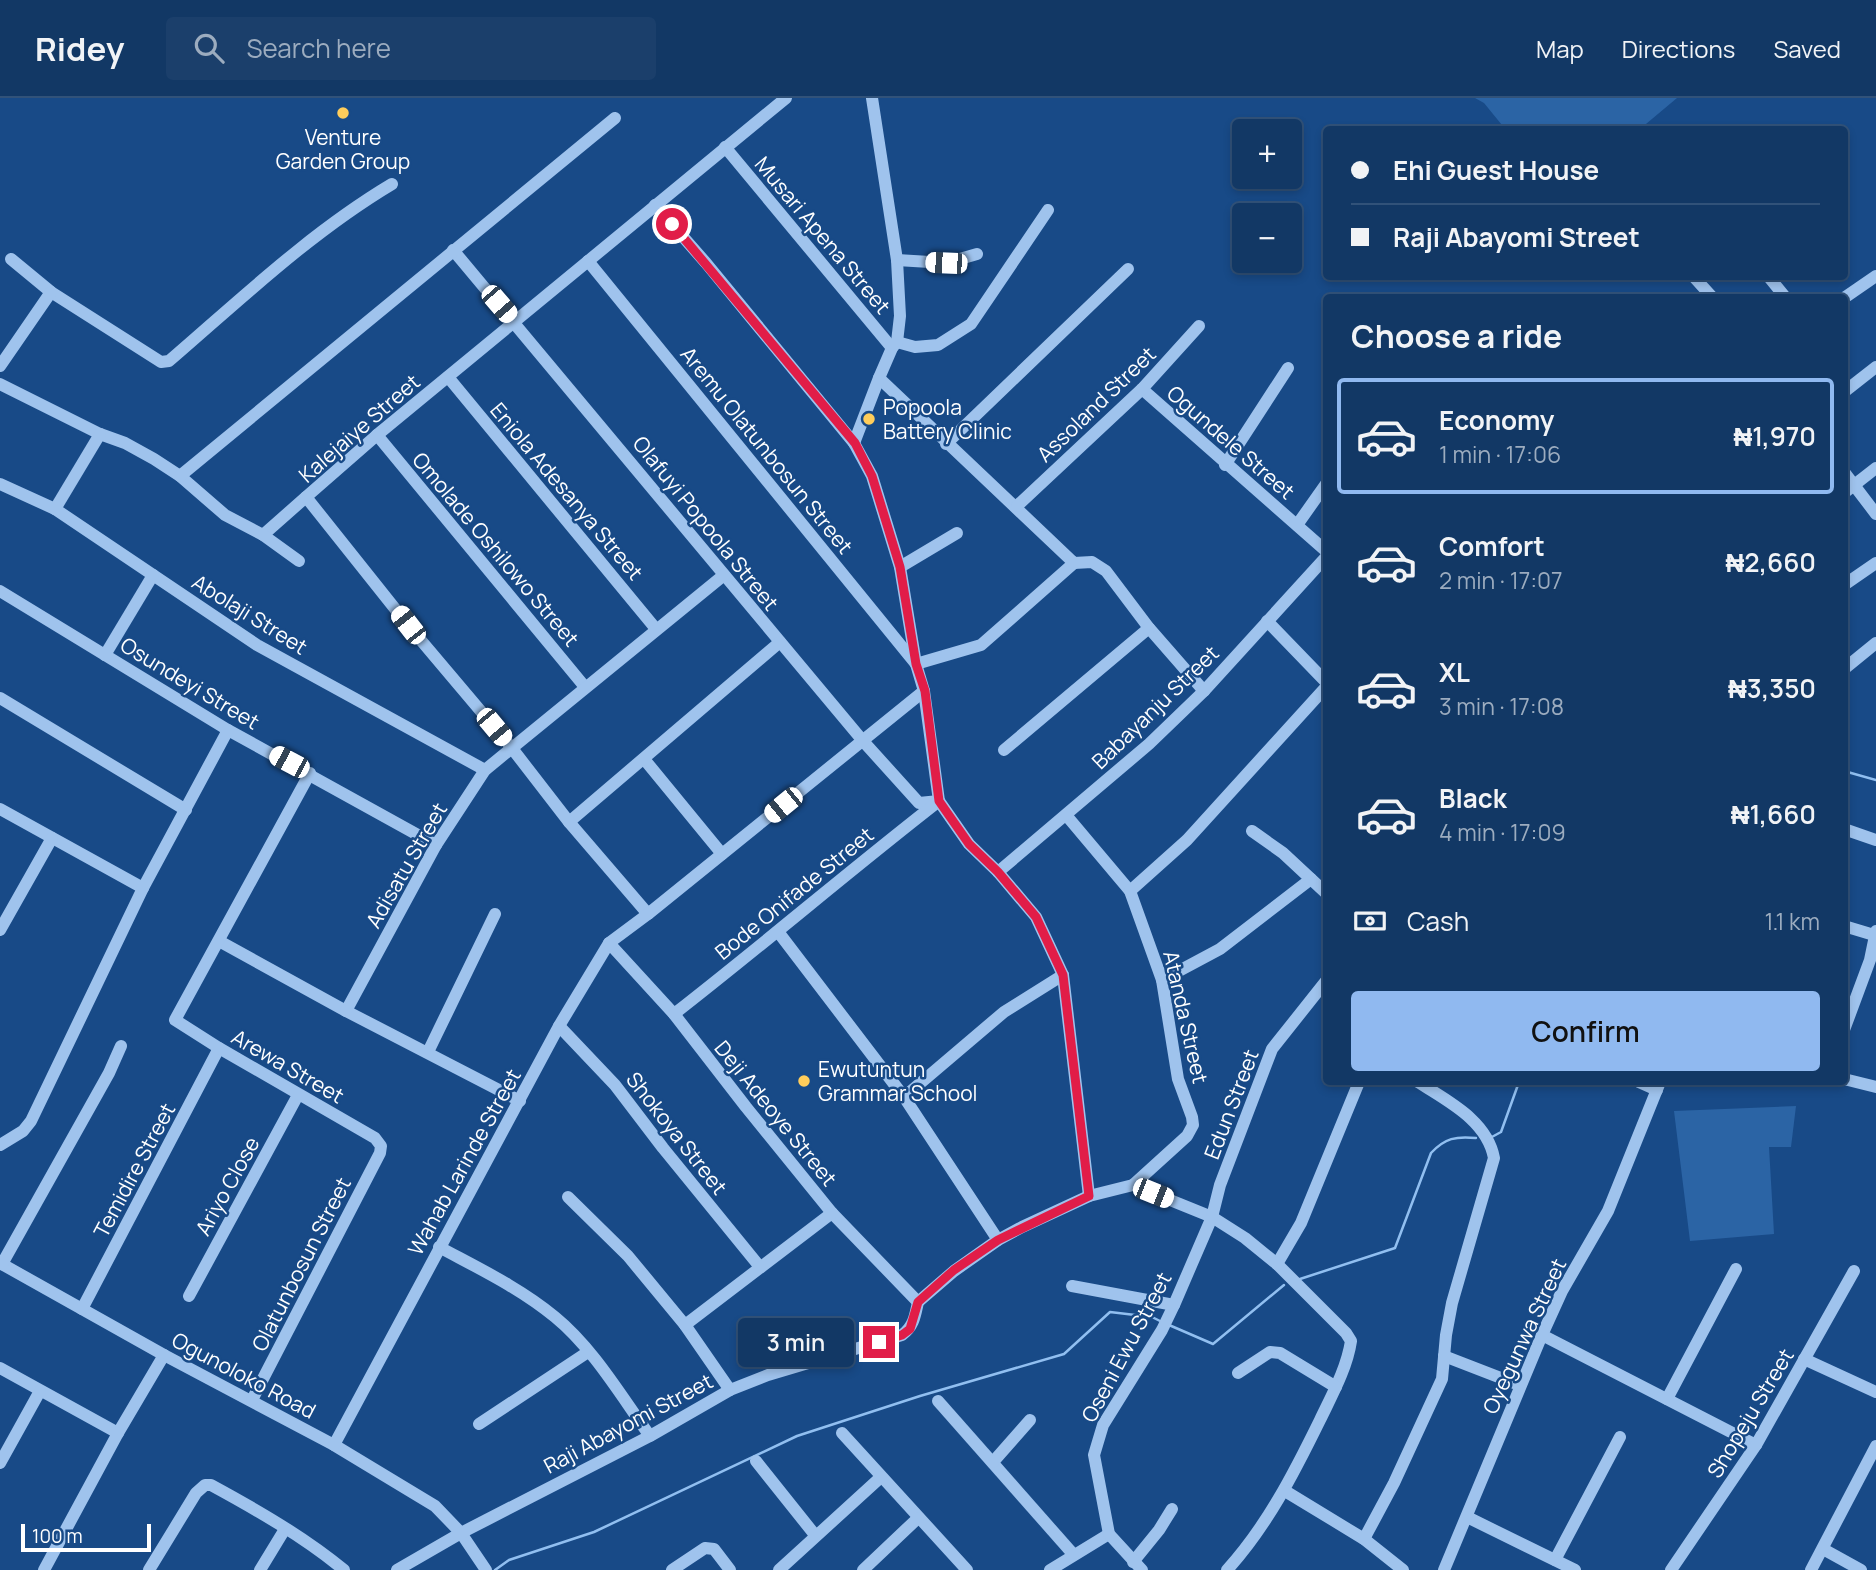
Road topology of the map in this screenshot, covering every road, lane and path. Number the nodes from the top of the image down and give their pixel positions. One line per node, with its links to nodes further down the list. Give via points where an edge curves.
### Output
1 (786, 98): 4 (street, Kalejaiye Street)
2 (872, 98): 11 (street)
3 (615, 118): 8 (street)
4 (725, 147): 6 (street, Kalejaiye Street); 23 (street, Musari Apena Street)
5 (392, 184): 17 (street, via 290,256 169,361 152,357)
6 (655, 205): 12 (street, Kalejaiye Street); 34 (street)
7 (1048, 210): 23 (street, via 971,324 938,345)
8 (453, 250): 21 (street, Olafuyi Popoola Street); 38 (street)
9 (977, 254): 11 (street, via 946,263)
10 (11, 258): 17 (street)
11 (897, 260): 23 (street, via 900,316)
12 (588, 261): 21 (street, Kalejaiye Street); 65 (street, Aremu Olatunbosun Street)
13 (1128, 269): 35 (street)
14 (1876, 276): 20 (street)
15 (1697, 280): 18 (street)
16 (1771, 280): 19 (street)
17 (51, 292): 24 (street)
18 (1709, 294)
19 (1783, 294)
20 (1848, 295)
21 (514, 322): 27 (street, Kalejaiye Street); 56 (street, Olafuyi Popoola Street)
22 (1199, 326): 30 (street, Assoland Street)
23 (895, 345): 28 (street)
24 (0, 366)
25 (1876, 367): 31 (street)
26 (1288, 368): 36 (street)
27 (448, 377): 33 (street, Kalejaiye Street); 61 (street, Eniola Adesanya Street)
28 (879, 378): 34 (street); 35 (street)
29 (0, 384): 32 (street)
30 (1142, 389): 36 (street, Ogundele Street); 43 (street, Assoland Street)
31 (1848, 389)
32 (100, 434): 38 (street, via 125,443); 44 (street)
33 (377, 435): 42 (street, Kalejaiye Street); 68 (street, Omolade Oshilowo Street)
34 (855, 443): 54 (street, via 872,476)
35 (946, 444): 43 (street)
36 (1225, 465): 46 (street, Ogundele Street)
37 (1876, 468): 41 (street)
38 (180, 476): 48 (street, via 225,515)
39 (0, 484): 44 (street, Abolaji Street)
40 (1323, 488): 46 (street)
41 (1850, 489): 45 (street)
42 (306, 497): 48 (street); 75 (street, Kalejaiye Street)
43 (1017, 506): 52 (street)
44 (55, 509): 55 (street, Abolaji Street)
45 (1876, 514)
46 (1297, 525): 49 (street, Ogundele Street)
47 (957, 533): 54 (street)
48 (263, 534): 51 (street)
49 (1323, 548)
50 (1323, 560): 59 (street, Babayanju Street)
51 (299, 561)
52 (1074, 563): 60 (street, via 1092,562 1106,570); 65 (street, via 981,645)
53 (1876, 563): 57 (street)
54 (900, 567): 65 (street)
55 (153, 575): 64 (street); 78 (street, Abolaji Street, via 257,645)
56 (724, 575): 61 (street, Adisatu Street); 62 (street, Olafuyi Popoola Street)
57 (1848, 582)
58 (0, 591): 64 (street, Osundeyi Street)
59 (1267, 621): 67 (street); 71 (street, Babayanju Street)
60 (1149, 628): 71 (street); 76 (street)
61 (656, 629): 68 (street, Adisatu Street)
62 (780, 642): 74 (street, Olafuyi Popoola Street); 77 (street)
63 (1876, 643): 66 (street)
64 (105, 655): 73 (street, Osundeyi Street)
65 (916, 664): 70 (street)
66 (1848, 666)
67 (1323, 681)
68 (585, 687): 75 (street, Adisatu Street)
69 (1323, 687): 95 (street, via 1187,840)
70 (925, 691): 74 (street, Wahab Larinde Street); 80 (street)
71 (1204, 691): 83 (street, Babayanju Street)
72 (0, 698): 82 (street)
73 (228, 730): 79 (street, Osundeyi Street); 82 (street)
74 (863, 741): 80 (street, Olafuyi Popoola Street, via 919,803); 90 (street, Wahab Larinde Street)
75 (511, 747): 78 (street, Adisatu Street); 84 (street, Kalejaiye Street)
76 (1004, 750)
77 (644, 759): 84 (street); 90 (street)
78 (485, 770): 89 (street, Adisatu Street)
79 (310, 773): 89 (street, Osundeyi Street); 102 (street)
80 (939, 801): 91 (street, via 969,844); 100 (street, Bode Onifade Street)
81 (0, 809): 87 (street)
82 (186, 810): 93 (street)
83 (1066, 815): 91 (street, Babayanju Street); 95 (street, Atanda Street)
84 (569, 822): 97 (street, Kalejaiye Street)
85 (1848, 830): 88 (street)
86 (1252, 831): 92 (street)
87 (52, 838): 93 (street); 99 (street)
88 (1876, 840)
89 (436, 845): 107 (street, Adisatu Street)
90 (722, 854): 97 (street, Wahab Larinde Street)
91 (998, 872): 104 (street, via 1036,917)
92 (1311, 879): 94 (street); 105 (street, via 1220,949)
93 (144, 888): 122 (street, via 31,1121)
94 (1323, 890)
95 (1130, 891): 105 (street, Atanda Street)
96 (495, 914): 113 (street)
97 (648, 914): 103 (street, Wahab Larinde Street)
98 (1848, 927): 101 (street)
99 (0, 930)
100 (779, 933): 108 (street, Bode Onifade Street); 120 (street)
101 (1875, 933): 109 (street)
102 (219, 941): 107 (street); 111 (street, Arewa Street, via 175,1020)
103 (609, 943): 108 (street, Deji Adeoye Street); 110 (street, Wahab Larinde Street)
104 (1063, 975): 120 (street, via 1004,1012); 125 (street)
105 (1161, 979): 124 (street, Atanda Street, via 1178,1079 1193,1125 1187,1136)
106 (1323, 985): 128 (street, Edun Street, via 1272,1049)
107 (346, 1011): 113 (street)
108 (674, 1014): 127 (street, Deji Adeoye Street)
109 (1848, 1019)
110 (559, 1026): 121 (street, Wahab Larinde Street); 133 (street, Shokoya Street, via 615,1085)
111 (219, 1048): 119 (street, Arewa Street); 139 (street, Temidire Street)
112 (119, 1049): 131 (street)
113 (428, 1052): 121 (street)
114 (1848, 1080): 118 (street)
115 (1358, 1085): 132 (street, via 1301,1223)
116 (1423, 1085): 145 (street, via 1480,1128 1494,1158 1452,1303)
117 (1658, 1086): 142 (street, Oyegunwa Street, via 1608,1211)
118 (1876, 1087)
119 (298, 1094): 123 (street, Arewa Street, via 375,1138); 137 (street, Ariyo Close)
120 (904, 1097): 129 (street)
121 (520, 1101): 130 (street, Wahab Larinde Street)
122 (0, 1145)
123 (380, 1146): 155 (street, Olatunbosun Street)
124 (1133, 1185): 125 (street); 128 (street)
125 (1089, 1196): 129 (street)
126 (568, 1197): 141 (street, via 628,1256)
127 (832, 1213): 133 (street); 138 (street, Deji Adeoye Street)
128 (1212, 1217): 132 (street); 140 (street, Oseni Ewu Street)
129 (998, 1240): 138 (street)
130 (439, 1247): 143 (street, via 556,1317); 163 (street, Wahab Larinde Street)
131 (1, 1264): 139 (street, Ogunoloko Road)
132 (1277, 1264): 150 (street, via 1351,1341)
133 (760, 1268): 141 (street)
134 (1736, 1269): 154 (street)
135 (1854, 1271): 146 (street, Shopeju Street)
136 (1072, 1286): 140 (street)
137 (188, 1296)
138 (918, 1302): 151 (street, Raji Abayomi Street, via 914,1322 902,1335)
139 (82, 1309): 144 (street, Ogunoloko Road)
140 (1171, 1311): 176 (street, Oseni Ewu Street, via 1103,1424 1094,1455)
141 (685, 1325): 151 (street)
142 (1542, 1335): 149 (street, Oyegunwa Street); 154 (street)
143 (588, 1352): 158 (street); 161 (street)
144 (164, 1355): 155 (street, Ogunoloko Road); 159 (street)
145 (1444, 1356): 149 (street); 178 (street, via 1442,1379)
146 (1804, 1359): 153 (street); 164 (street, Shopeju Street)
147 (0, 1368): 152 (street)
148 (1238, 1373): 150 (street, via 1270,1352 1280,1353)
149 (1519, 1385): 172 (street, Oyegunwa Street)
150 (1336, 1387): 170 (street)
151 (730, 1390): 161 (street, Raji Abayomi Street)
152 (40, 1391): 159 (street); 168 (street)
153 (1876, 1392)
154 (1667, 1399): 164 (street)
155 (252, 1400): 163 (street, Ogunoloko Road)
156 (938, 1401): 167 (street)
157 (1030, 1420): 167 (street)
158 (479, 1424)
159 (118, 1433): 183 (street)
160 (842, 1433): 169 (street)
161 (649, 1436): 175 (street, Raji Abayomi Street)
162 (1620, 1437): 181 (street)
163 (334, 1445): 175 (street, Ogunoloko Road, via 435,1506)
164 (1756, 1445): 199 (street, Shopeju Street)
165 (1876, 1446): 179 (street)
166 (756, 1461): 177 (street)
167 (993, 1462): 180 (street)
168 (0, 1463)
169 (881, 1477): 173 (street); 177 (street)
170 (1285, 1491): 178 (street); 195 (street)
171 (1172, 1509): 182 (street)
172 (1467, 1517): 181 (street); 197 (street, Oyegunwa Street)
173 (918, 1518): 192 (street); 193 (street)
174 (285, 1529): 185 (street, via 205,1485); 186 (street); 187 (street)
175 (461, 1533): 184 (street, Ogunoloko Road); 188 (street, Raji Abayomi Street)
176 (1108, 1534): 180 (street); 182 (street)
177 (815, 1535): 191 (street)
178 (1364, 1539): 196 (street)
179 (1823, 1549): 200 (street); 201 (street)
180 (1073, 1554): 194 (street)
181 (1555, 1560): 198 (street)
182 (1138, 1566)
183 (49, 1568)
184 (484, 1568)
185 (149, 1570)
186 (260, 1570)
187 (344, 1570)
188 (397, 1570)
189 (672, 1570): 190 (street, via 705,1548 714,1549)
190 (730, 1570)
191 (779, 1570)
192 (863, 1570)
193 (967, 1570)
194 (1050, 1570)
195 (1227, 1570)
196 (1403, 1570)
197 (1444, 1570)
198 (1575, 1570)
199 (1671, 1570)
200 (1811, 1570)
201 (1861, 1570)

